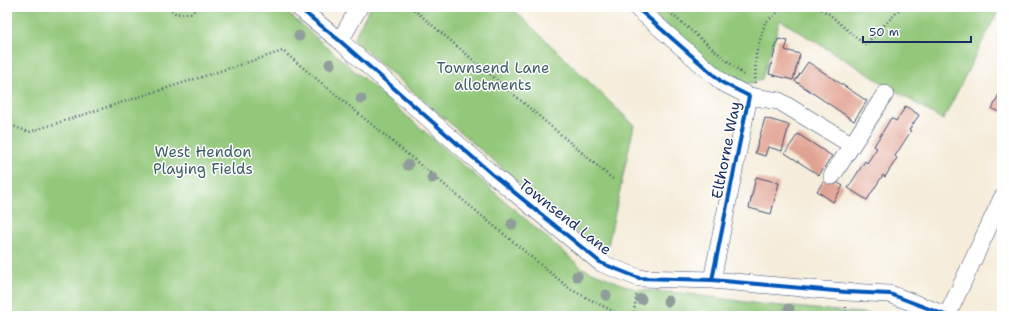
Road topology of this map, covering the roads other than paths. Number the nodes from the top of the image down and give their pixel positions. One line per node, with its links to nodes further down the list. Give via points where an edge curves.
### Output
1 (298, 7): 4 (street, Townsend Lane)
2 (359, 7): 4 (street)
3 (636, 7): 6 (street, Elthorne Way, via 723,83)
4 (340, 41): 10 (street, Townsend Lane, via 493,175 601,263 639,278)
5 (885, 94): 7 (street)
6 (754, 95): 7 (street, via 779,101); 10 (street, Elthorne Way)
7 (852, 145): 8 (street)
8 (832, 176)
9 (1002, 198): 11 (street)
10 (712, 280): 11 (street, Townsend Lane, via 890,294)
11 (948, 316)

